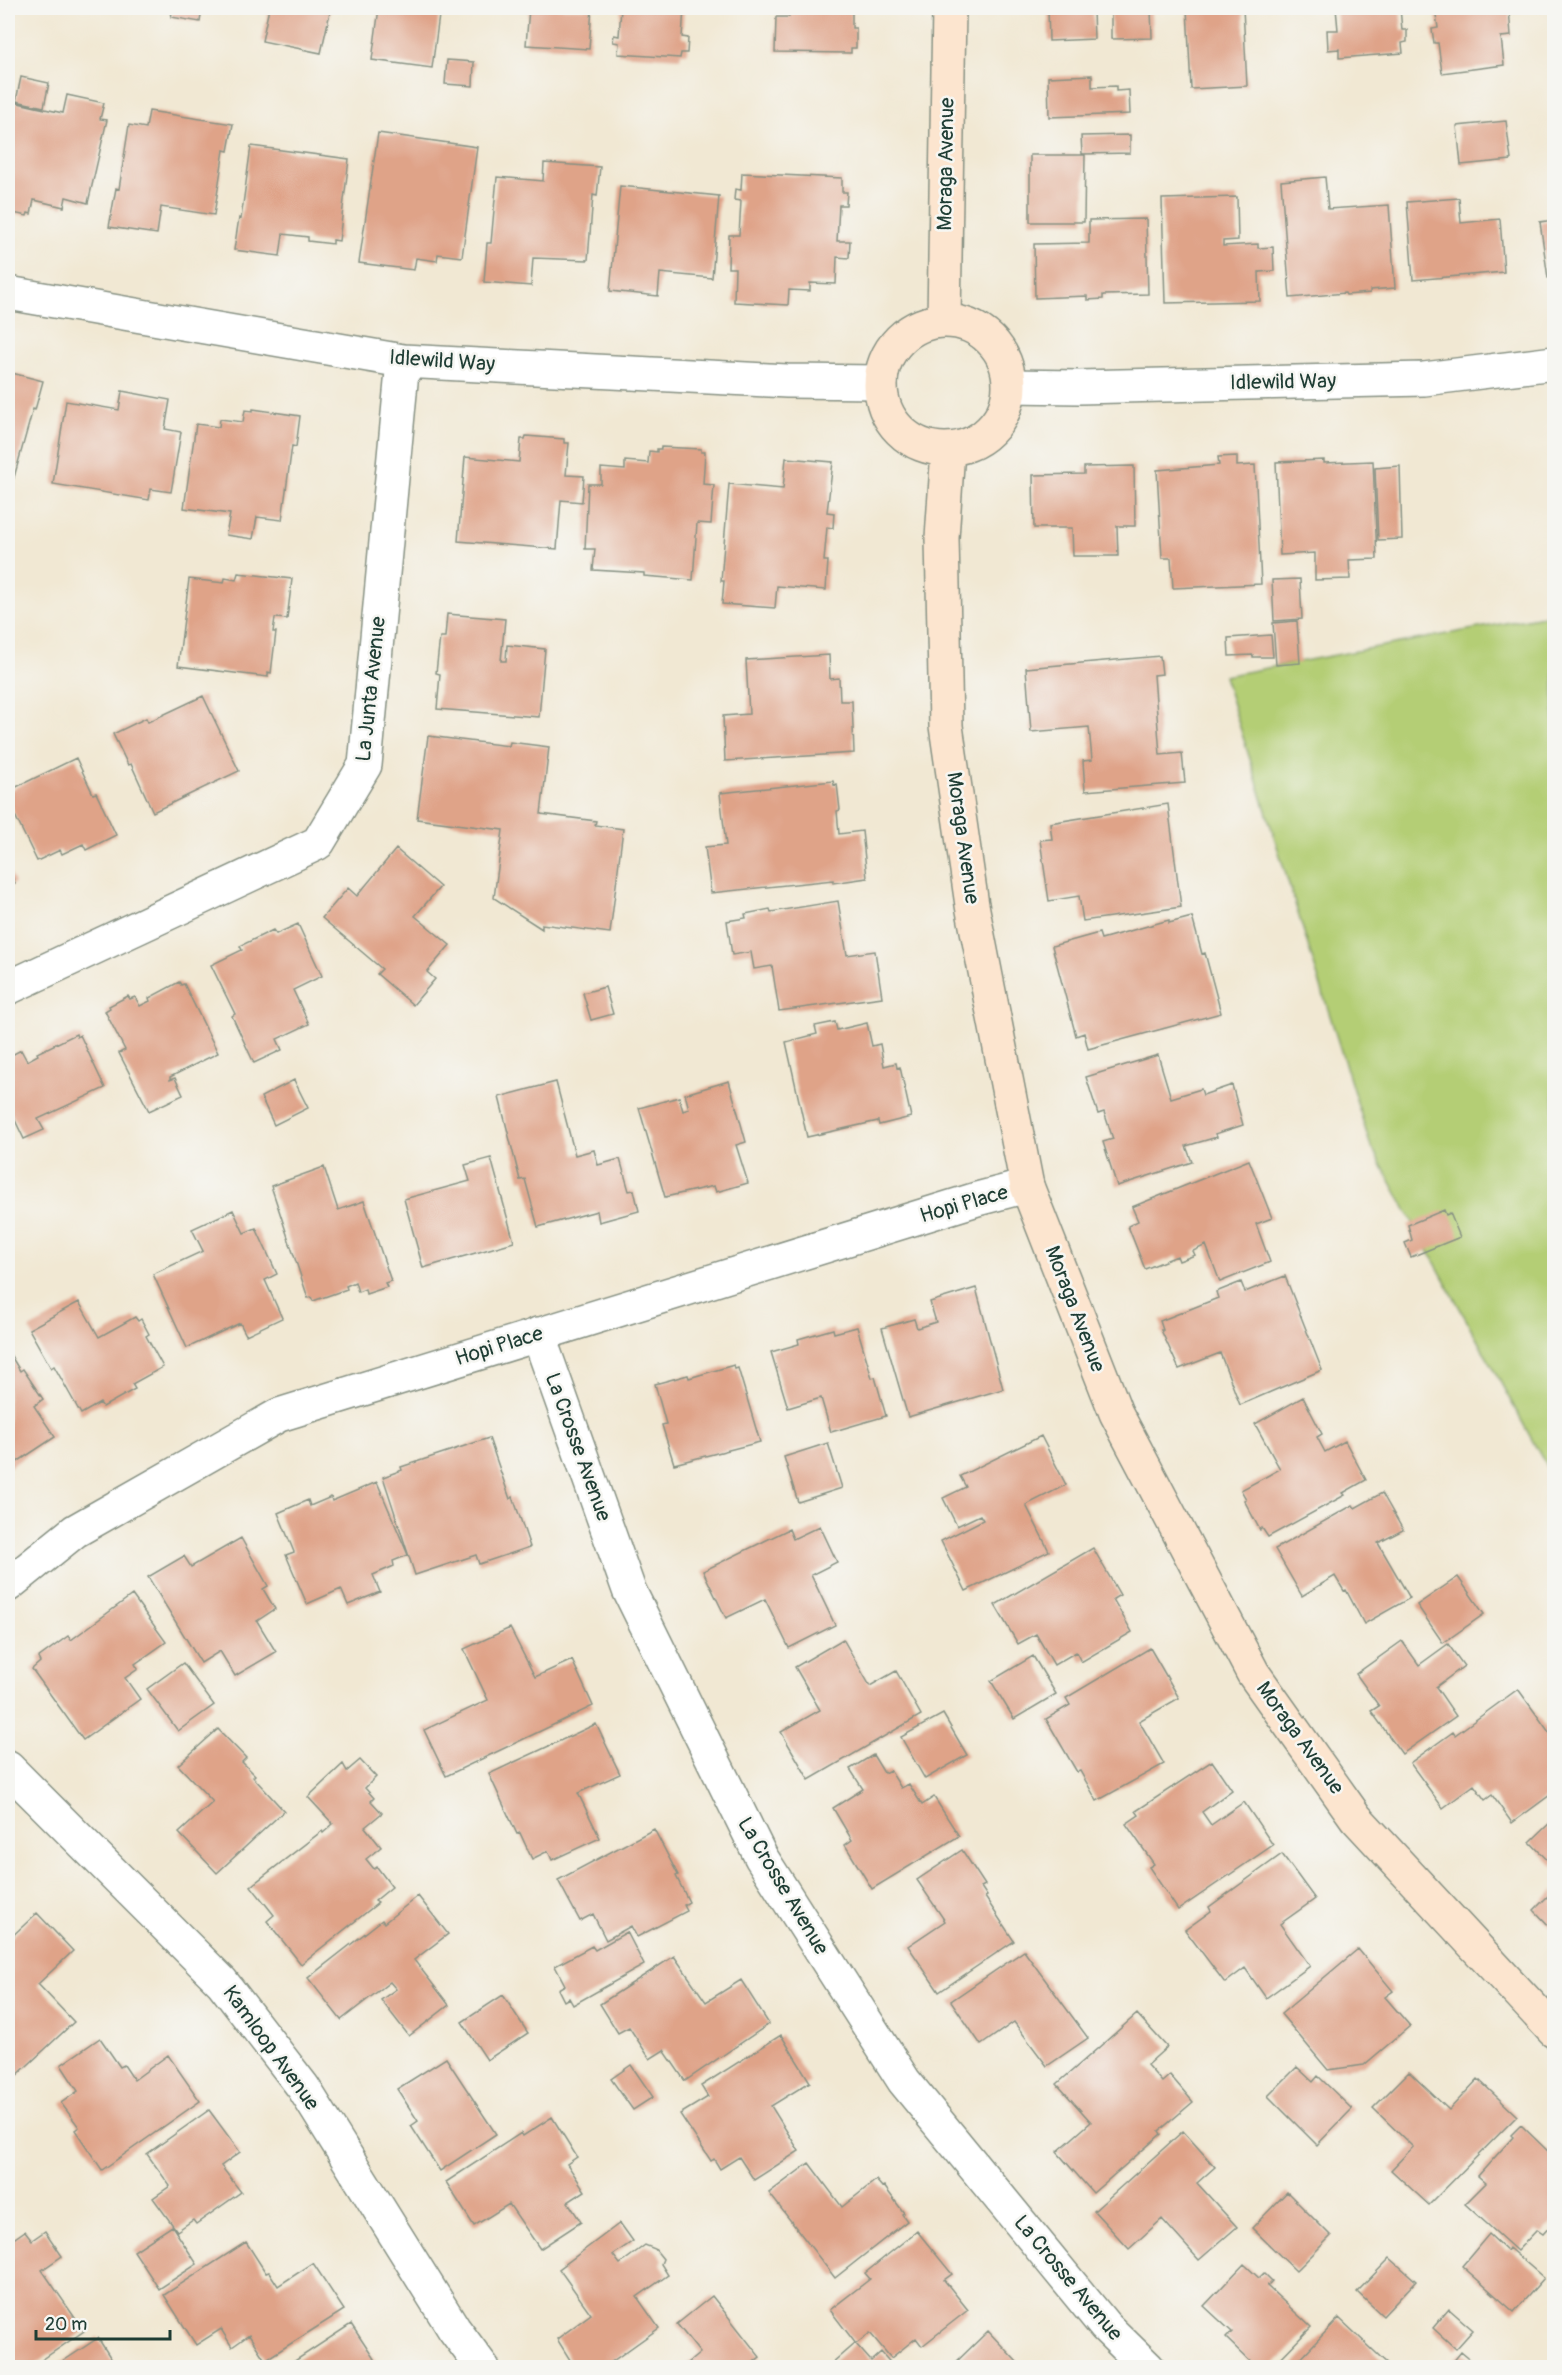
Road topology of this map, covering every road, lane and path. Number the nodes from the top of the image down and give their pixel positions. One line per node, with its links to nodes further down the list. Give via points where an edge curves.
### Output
1 (949, 8): 3 (main road, Moraga Avenue)
2 (8, 293): 4 (street, Idlewild Way)
3 (944, 320): 6 (main road, via 908,332 894,346); 7 (main road, via 983,333 998,347 1007,365)
4 (403, 361): 6 (street, Idlewild Way, via 788,381); 9 (street, La Junta Avenue, via 365,765 318,843)
5 (1554, 363): 7 (street, Idlewild Way, via 1425,379)
6 (881, 382): 8 (main road, via 883,404 892,422 907,438 926,448)
7 (1010, 386): 8 (main road, via 1007,405 984,437)
8 (948, 450): 10 (main road, Moraga Avenue, via 942,538 946,726 972,905)
9 (8, 988)
10 (1027, 1186): 11 (street, Hopi Place); 14 (main road, Moraga Avenue, via 1116,1413 1253,1673 1356,1818)
11 (538, 1334): 12 (street, Hopi Place, via 279,1415 75,1531); 16 (street, La Crosse Avenue, via 629,1590 761,1857 904,2081 1105,2326)
12 (8, 1585)
13 (8, 1768): 15 (street, Kamloop Avenue, via 222,1982 303,2087 454,2329)
14 (1554, 2031)
15 (483, 2367)
16 (1148, 2367)

